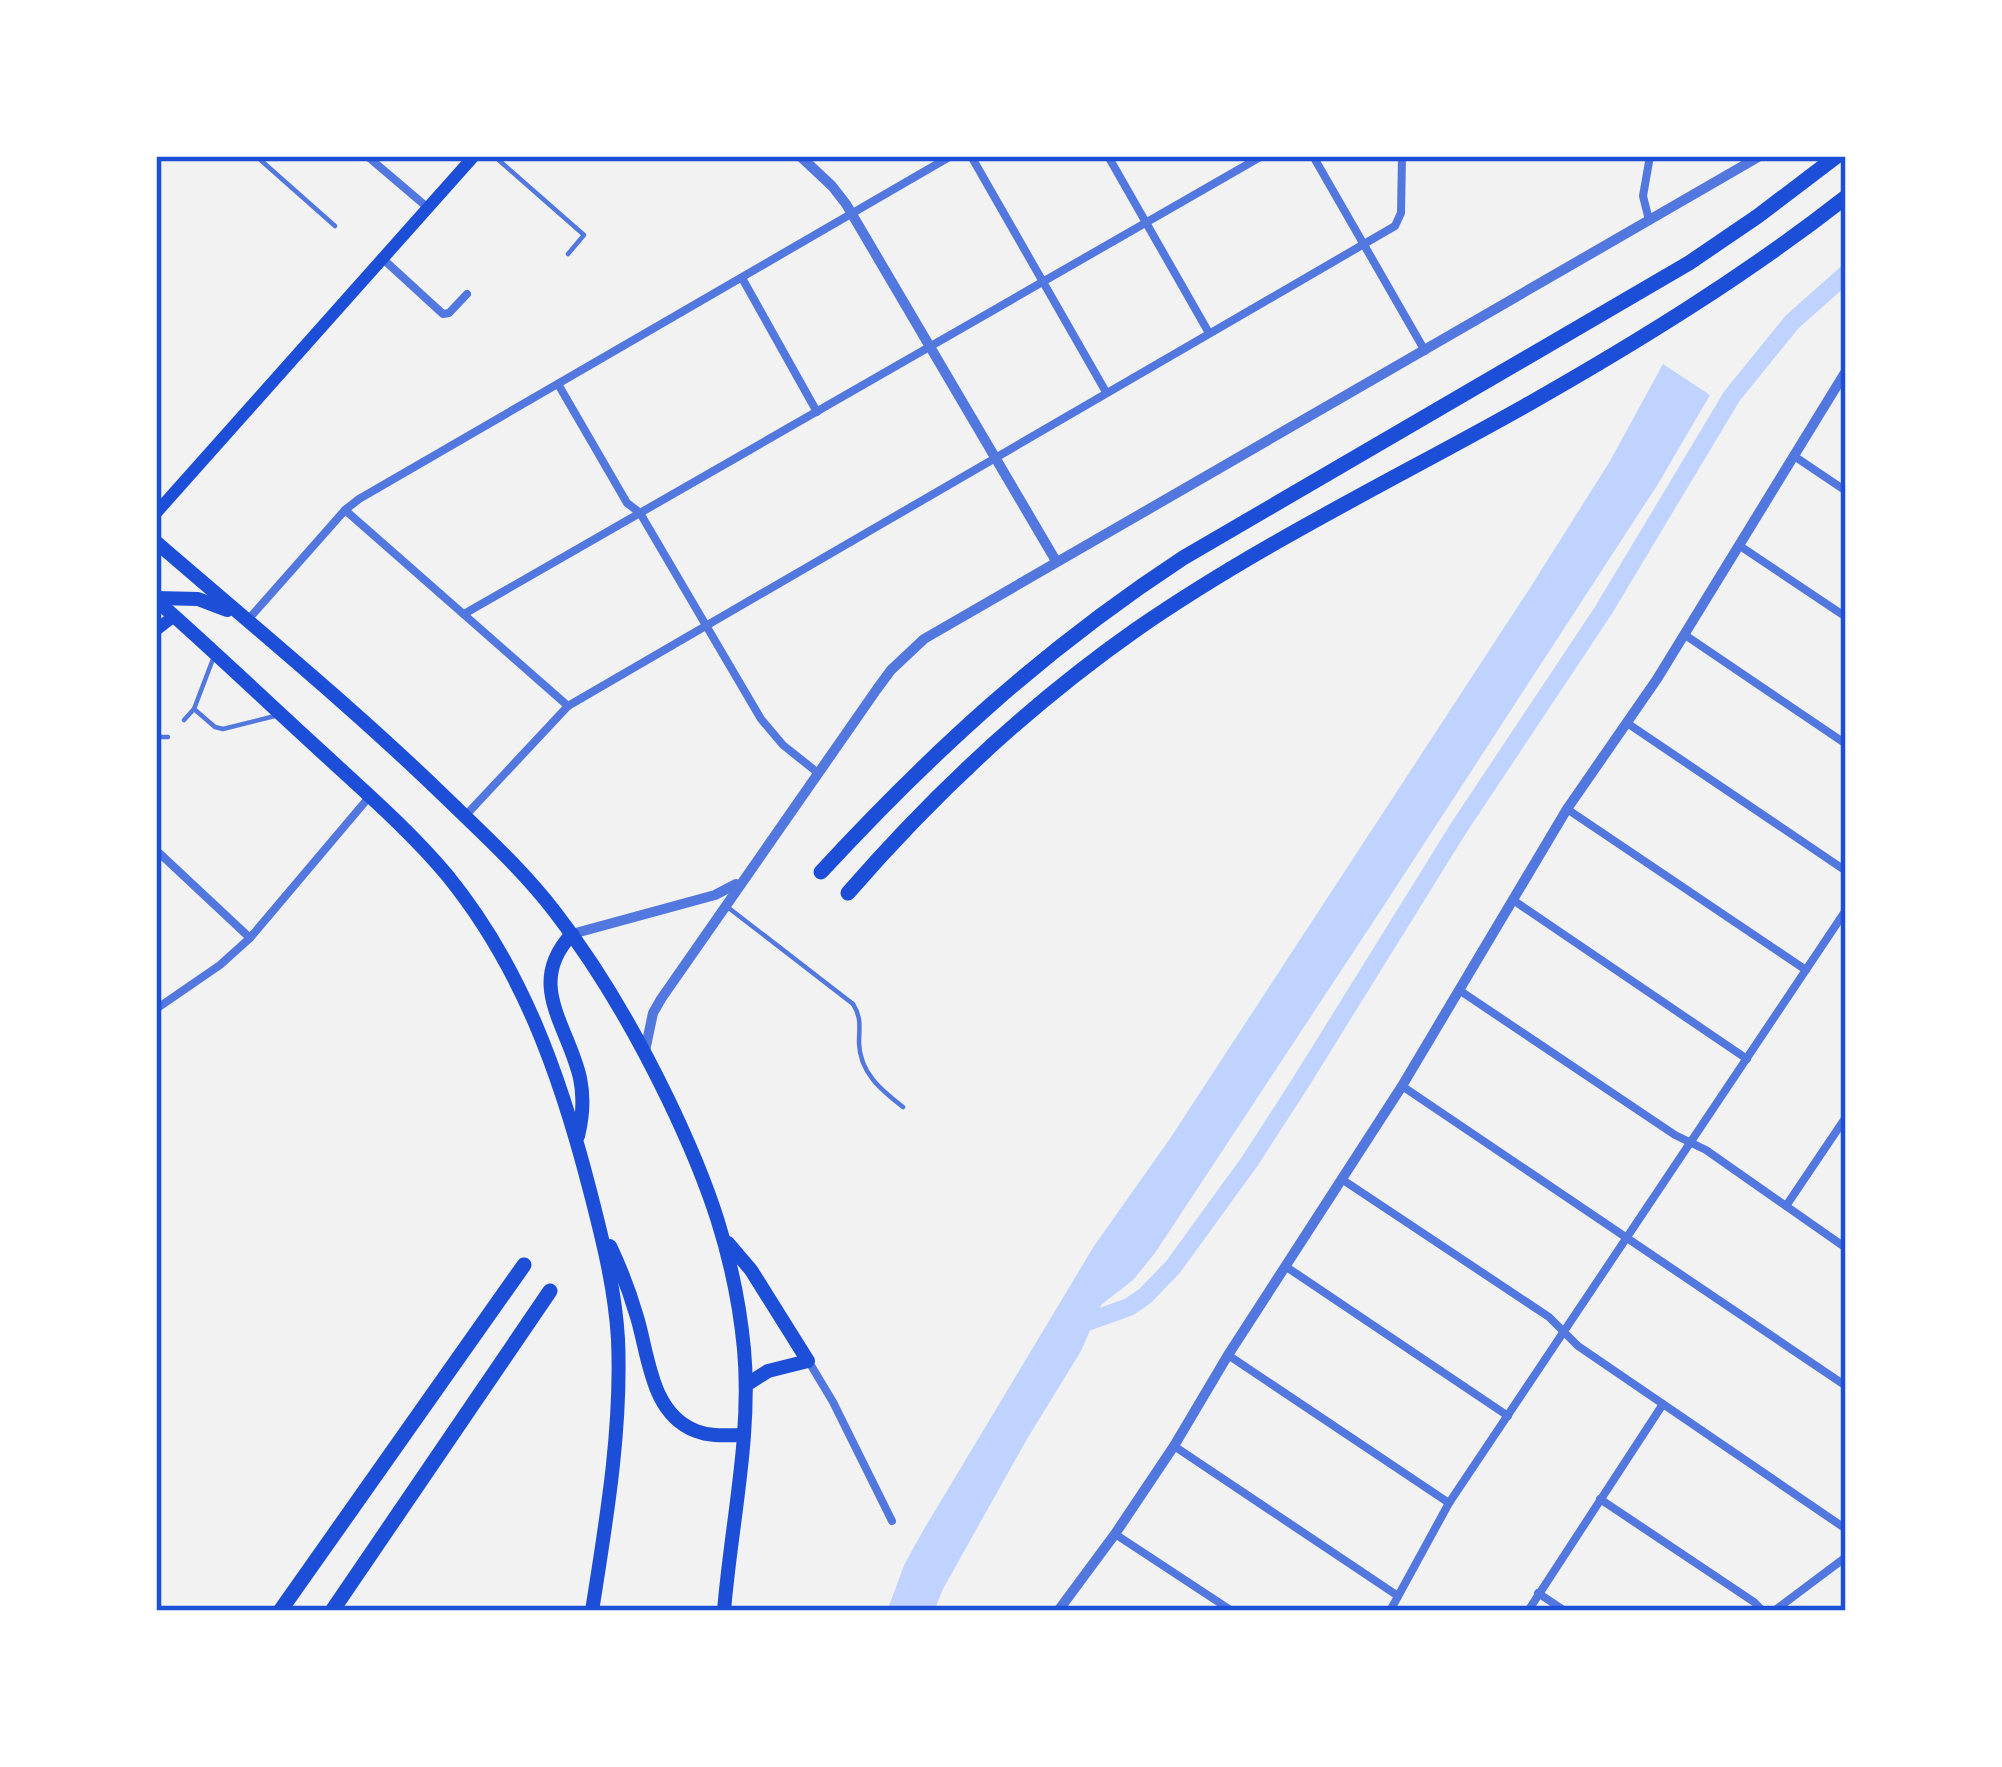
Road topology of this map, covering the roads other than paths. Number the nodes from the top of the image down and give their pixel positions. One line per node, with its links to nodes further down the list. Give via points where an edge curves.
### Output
1 (256, 156): 20 (lane)
2 (367, 156): 16 (street)
3 (474, 156): 16 (main road)
4 (494, 156): 22 (lane, via 584,235)
5 (800, 156): 17 (street)
6 (950, 156): 17 (street)
7 (970, 156): 25 (street)
8 (1108, 156): 19 (street)
9 (1262, 156): 19 (street)
10 (1313, 156): 21 (street)
11 (1402, 156): 21 (street, via 1399,221)
12 (1650, 156): 18 (street, via 1643,196)
13 (1760, 156): 18 (street)
14 (1837, 156): 66 (highway, via 1689,263 1108,608 965,725)
15 (1846, 197): 68 (highway, via 1703,299 1127,637 983,754)
16 (428, 207): 23 (main road)
17 (851, 213): 24 (street); 28 (street)
18 (1649, 220): 29 (street)
19 (1146, 222): 25 (street); 27 (street)
20 (335, 226)
21 (1363, 244): 27 (street); 29 (street)
22 (568, 254)
23 (382, 258): 26 (street, via 443,314); 38 (main road)
24 (742, 278): 31 (street); 33 (street)
25 (1042, 281): 28 (street); 32 (street)
26 (467, 294)
27 (1209, 332): 32 (street)
28 (930, 348): 33 (street); 35 (street)
29 (1425, 351): 42 (street)
30 (1846, 371): 34 (street)
31 (558, 384): 37 (street); 39 (street)
32 (1106, 392): 35 (street)
33 (817, 412): 39 (street)
34 (1793, 455): 36 (street); 41 (street)
35 (994, 457): 42 (street); 48 (street)
36 (1846, 491)
37 (345, 510): 44 (street); 47 (street)
38 (156, 513)
39 (640, 513): 44 (street); 48 (street)
40 (156, 542): 47 (main road)
41 (1740, 546): 46 (street); 50 (street)
42 (1056, 561): 60 (street, via 908,652)
43 (156, 599): 45 (main road); 47 (main road, via 198,599)
44 (464, 614): 52 (street)
45 (175, 616): 49 (main road); 51 (main road)
46 (1846, 617)
47 (245, 619): 63 (main road)
48 (706, 625): 52 (street); 60 (street, via 772,734)
49 (156, 630)
50 (1685, 635): 56 (street); 59 (street)
51 (215, 654): 53 (lane); 54 (main road)
52 (568, 706): 63 (street)
53 (194, 709): 54 (lane, via 223,729); 55 (lane)
54 (281, 714): 61 (main road)
55 (184, 720)
56 (1627, 722): 62 (street); 65 (street)
57 (156, 736): 58 (lane)
58 (168, 737)
59 (1846, 744)
60 (820, 774): 67 (street)
61 (370, 796): 73 (street); 82 (main road, via 447,875 496,946 548,1053)
62 (1567, 809): 69 (street); 74 (street)
63 (465, 816): 72 (main road)
64 (156, 850): 73 (street)
65 (1846, 871)
66 (821, 872)
67 (748, 874): 70 (street); 72 (street, via 716,895)
68 (848, 893)
69 (1513, 900): 75 (street); 78 (street)
70 (725, 905): 77 (street, via 652,1013); 80 (lane, via 854,1004 865,1068)
71 (1846, 910): 74 (street)
72 (572, 934): 77 (main road); 82 (main road, via 549,982 579,1075)
73 (250, 938): 76 (street)
74 (1806, 970): 78 (street)
75 (1459, 990): 79 (street); 83 (street)
76 (156, 1010)
77 (645, 1051): 88 (main road)
78 (1747, 1059): 83 (street)
79 (1402, 1086): 84 (street); 87 (street)
80 (903, 1107)
81 (1846, 1117): 85 (street)
82 (577, 1141): 86 (main road)
83 (1691, 1143): 85 (street); 87 (street)
84 (1343, 1180): 91 (street); 93 (street)
85 (1786, 1206): 89 (street)
86 (598, 1220): 100 (main road, via 664,1404 697,1431); 112 (main road, via 618,1361)
87 (1628, 1238): 93 (street); 97 (street)
88 (725, 1239): 95 (main road); 96 (main road)
89 (1846, 1247)
90 (524, 1265): 110 (highway)
91 (1285, 1266): 94 (street); 99 (street)
92 (550, 1291): 111 (highway)
93 (1564, 1332): 98 (street); 99 (street)
94 (1228, 1355): 101 (street); 103 (street)
95 (808, 1360): 96 (main road); 104 (street)
96 (746, 1384): 100 (main road)
97 (1846, 1386)
98 (1663, 1404): 102 (street); 105 (street)
99 (1508, 1416): 103 (street)
100 (743, 1436): 113 (main road)
101 (1174, 1446): 106 (street); 109 (street)
102 (1600, 1498): 108 (street); 119 (street)
103 (1450, 1503): 109 (street)
104 (892, 1521)
105 (1846, 1529)
106 (1115, 1534): 114 (street); 115 (street)
107 (1846, 1557): 120 (street)
108 (1538, 1593): 117 (street); 118 (street)
109 (1398, 1596): 116 (street)
110 (280, 1611)
111 (332, 1611)
112 (592, 1611)
113 (724, 1611)
114 (1058, 1611)
115 (1232, 1611)
116 (1390, 1611)
117 (1528, 1611)
118 (1565, 1611)
119 (1763, 1611)
120 (1774, 1611)

